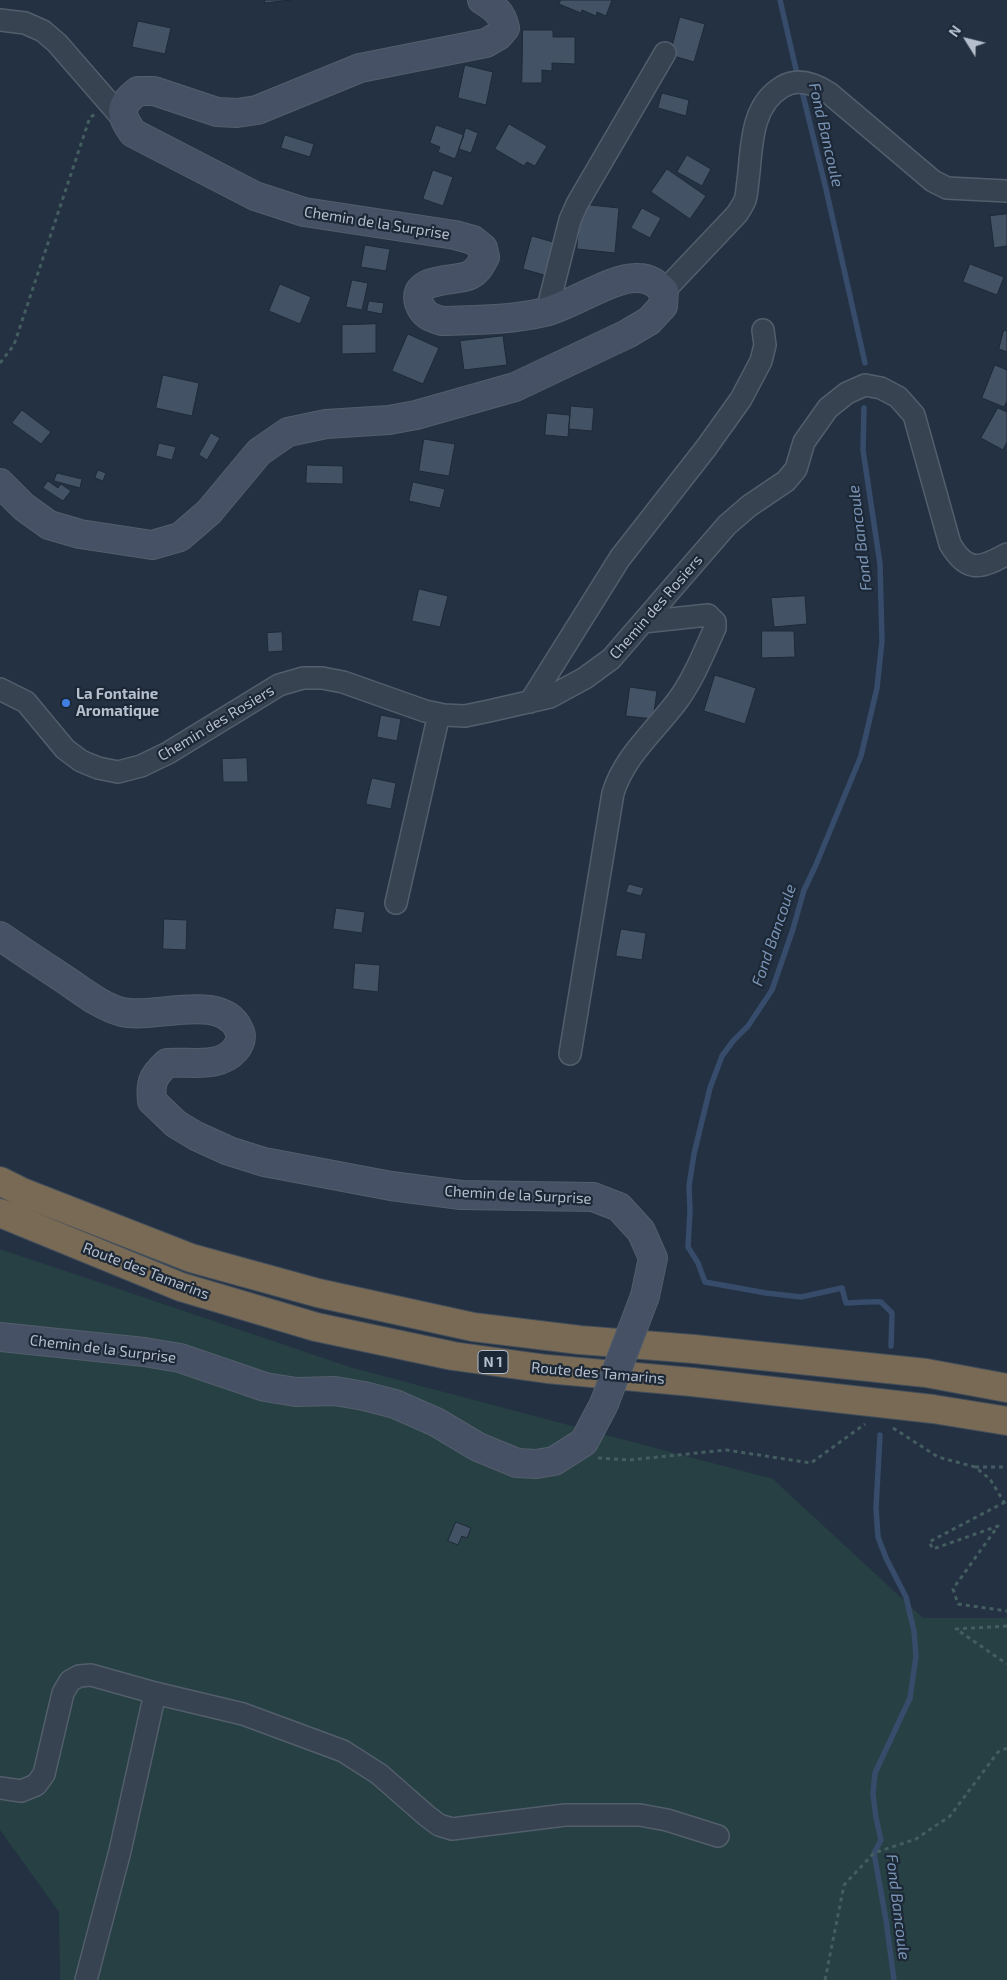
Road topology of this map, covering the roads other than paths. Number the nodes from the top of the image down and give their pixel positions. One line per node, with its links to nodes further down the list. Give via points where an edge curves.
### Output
1 (482, 0): 4 (main road, via 496,8 503,18 504,28 486,43 360,68 257,110 217,112 154,91 138,91)
2 (0, 20): 4 (street, via 25,23 43,31)
3 (665, 53): 7 (street, via 577,204)
4 (118, 114): 7 (main road, Chemin de la Surprise, via 133,133 256,196 304,212 473,240 484,248 485,257 479,268 470,275 427,284 420,291 418,301 422,312 432,318 442,321 512,318)
5 (1007, 191): 6 (street, via 948,188 933,181 829,93 815,84 787,84 765,102 757,119 745,199 737,214)
6 (664, 291): 7 (main road, Chemin de la Surprise, via 653,281 636,277); 9 (main road, via 663,306 649,321 515,387 416,415 326,424 288,432 259,452 209,512 180,537 152,545 80,534 49,525 24,507)
7 (547, 312)
8 (763, 330): 13 (street, via 765,345 761,361 741,399 620,558)
9 (0, 483)
10 (1007, 554): 11 (street, Chemin des Rosiers, via 977,566 967,564 957,556 950,544 914,415 898,397 882,388 865,385 847,392 828,408 804,442 796,469 786,481 727,525)
11 (643, 622): 13 (street, Chemin des Rosiers, via 612,659 592,674 550,698); 17 (street, via 708,615 716,622 699,664 679,699 628,760 618,777)
12 (0, 690): 14 (street, Chemin des Rosiers, via 26,702 65,749 81,761 118,772 141,766 168,753 279,685 303,678 343,682)
13 (530, 702): 14 (street, Chemin des Rosiers, via 465,716)
14 (439, 714): 15 (street)
15 (396, 903)
16 (0, 936): 20 (main road, Chemin de la Surprise, bridge, via 101,1004 123,1012 145,1014 206,1009 225,1015 237,1024 241,1032 240,1042 225,1060 167,1063 155,1074 152,1101 176,1124 196,1136 264,1162 391,1186 461,1195 593,1197 618,1207 641,1231 654,1258 645,1296 604,1404 584,1442 554,1461 536,1464 517,1463 478,1447 436,1422 395,1404 371,1398 335,1391 296,1392 264,1387 180,1358 144,1352)
17 (570, 1054)
18 (0, 1181): 21 (highway, Route des Tamarins / N 1, via 191,1258 318,1293 474,1327 926,1373)
19 (0, 1213): 22 (highway, Route des Tamarins / N 1, via 181,1287 316,1327 444,1354 547,1369 933,1409)
20 (0, 1337)
21 (1007, 1388)
22 (1007, 1422)
23 (155, 1693): 24 (street, via 91,1675 70,1681 63,1693 44,1774 36,1785 21,1791); 25 (street, via 243,1714 343,1751 379,1774 427,1816 452,1829 565,1814 640,1815); 26 (street, via 120,1851)
24 (0, 1788)
25 (718, 1836)
26 (86, 1980)

